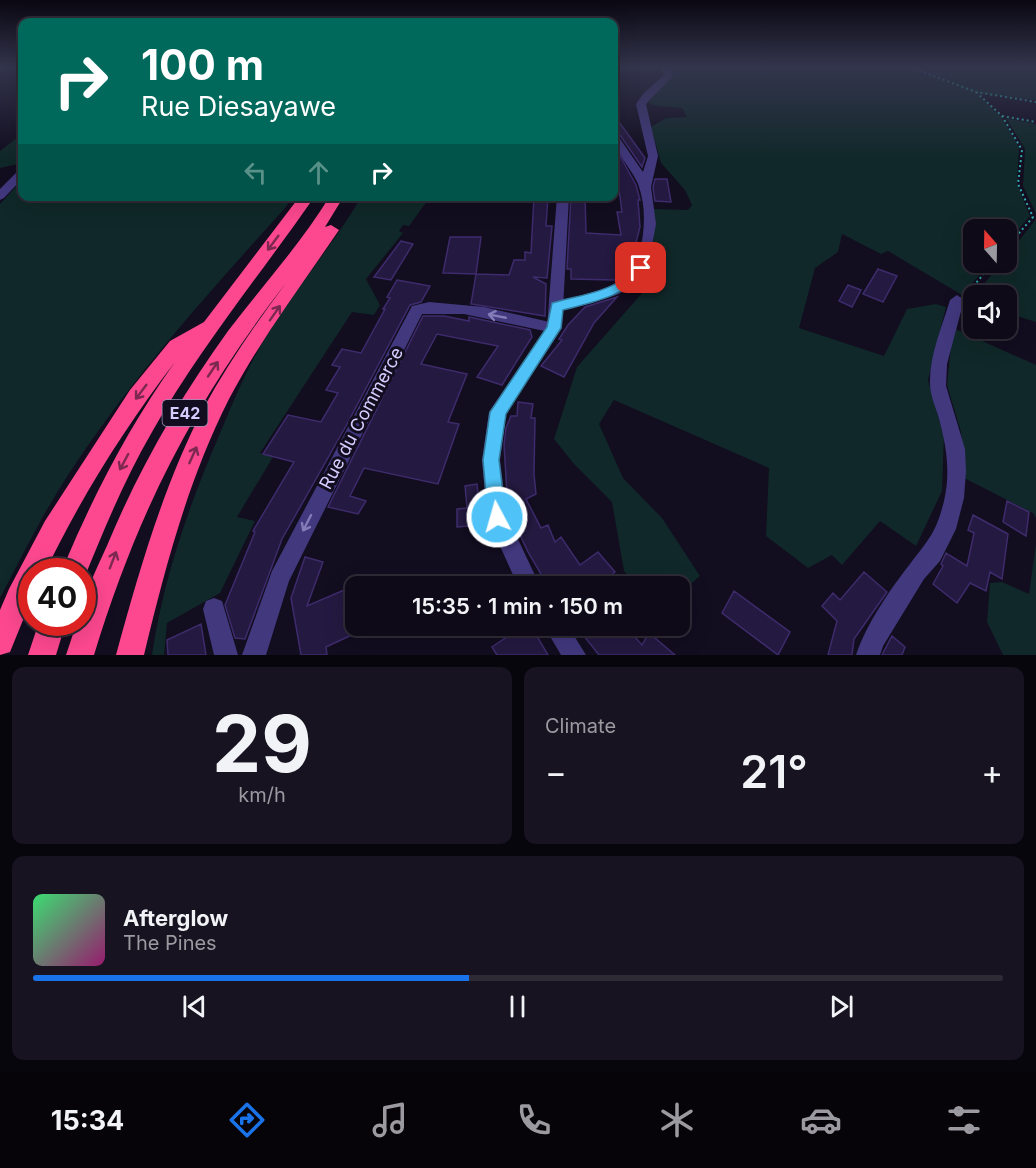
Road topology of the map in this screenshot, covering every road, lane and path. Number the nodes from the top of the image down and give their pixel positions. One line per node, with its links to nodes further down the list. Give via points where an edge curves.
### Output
1 (645, 98): 9 (street, via 641,104 653,156)
2 (982, 98): 5 (path)
3 (1009, 98): 4 (path)
4 (1036, 102)
5 (1002, 116): 6 (path); 15 (path, via 1022,150 1018,184 1033,217)
6 (1036, 122)
7 (618, 144): 9 (street)
8 (18, 177): 10 (street)
9 (645, 188): 18 (street, via 650,206 647,251 641,268 629,282 598,296)
10 (0, 196)
11 (304, 201): 19 (highway, E42, one-way to 19)
12 (336, 201): 28 (highway, E42, one-way to 12, via 124,529 157,458 235,337)
13 (338, 201): 29 (highway, one-way to 13, via 149,579 183,477 210,416 252,346 334,226)
14 (563, 201): 18 (street)
15 (1017, 235)
16 (985, 273): 17 (path)
17 (957, 300): 33 (street, via 939,364 938,386 956,449 954,498 946,529 933,554 873,640)
18 (557, 307): 20 (street)
19 (213, 324): 21 (highway, E42, one-way to 21, via 155,407 124,461); 26 (highway, one-way to 26, via 177,346 137,396 53,529)
20 (554, 328): 22 (street, via 498,412 491,460 497,517); 31 (street, Rue du Commerce, one-way to 31, via 455,308 428,306 417,310 279,578)
21 (80, 558)
22 (524, 576)
23 (214, 609): 30 (street)
24 (48, 636): 27 (highway)
25 (562, 636): 32 (street)
26 (0, 642)
27 (42, 655)
28 (80, 655)
29 (130, 655)
30 (226, 655)
31 (254, 655)
32 (574, 655)
33 (868, 655)

